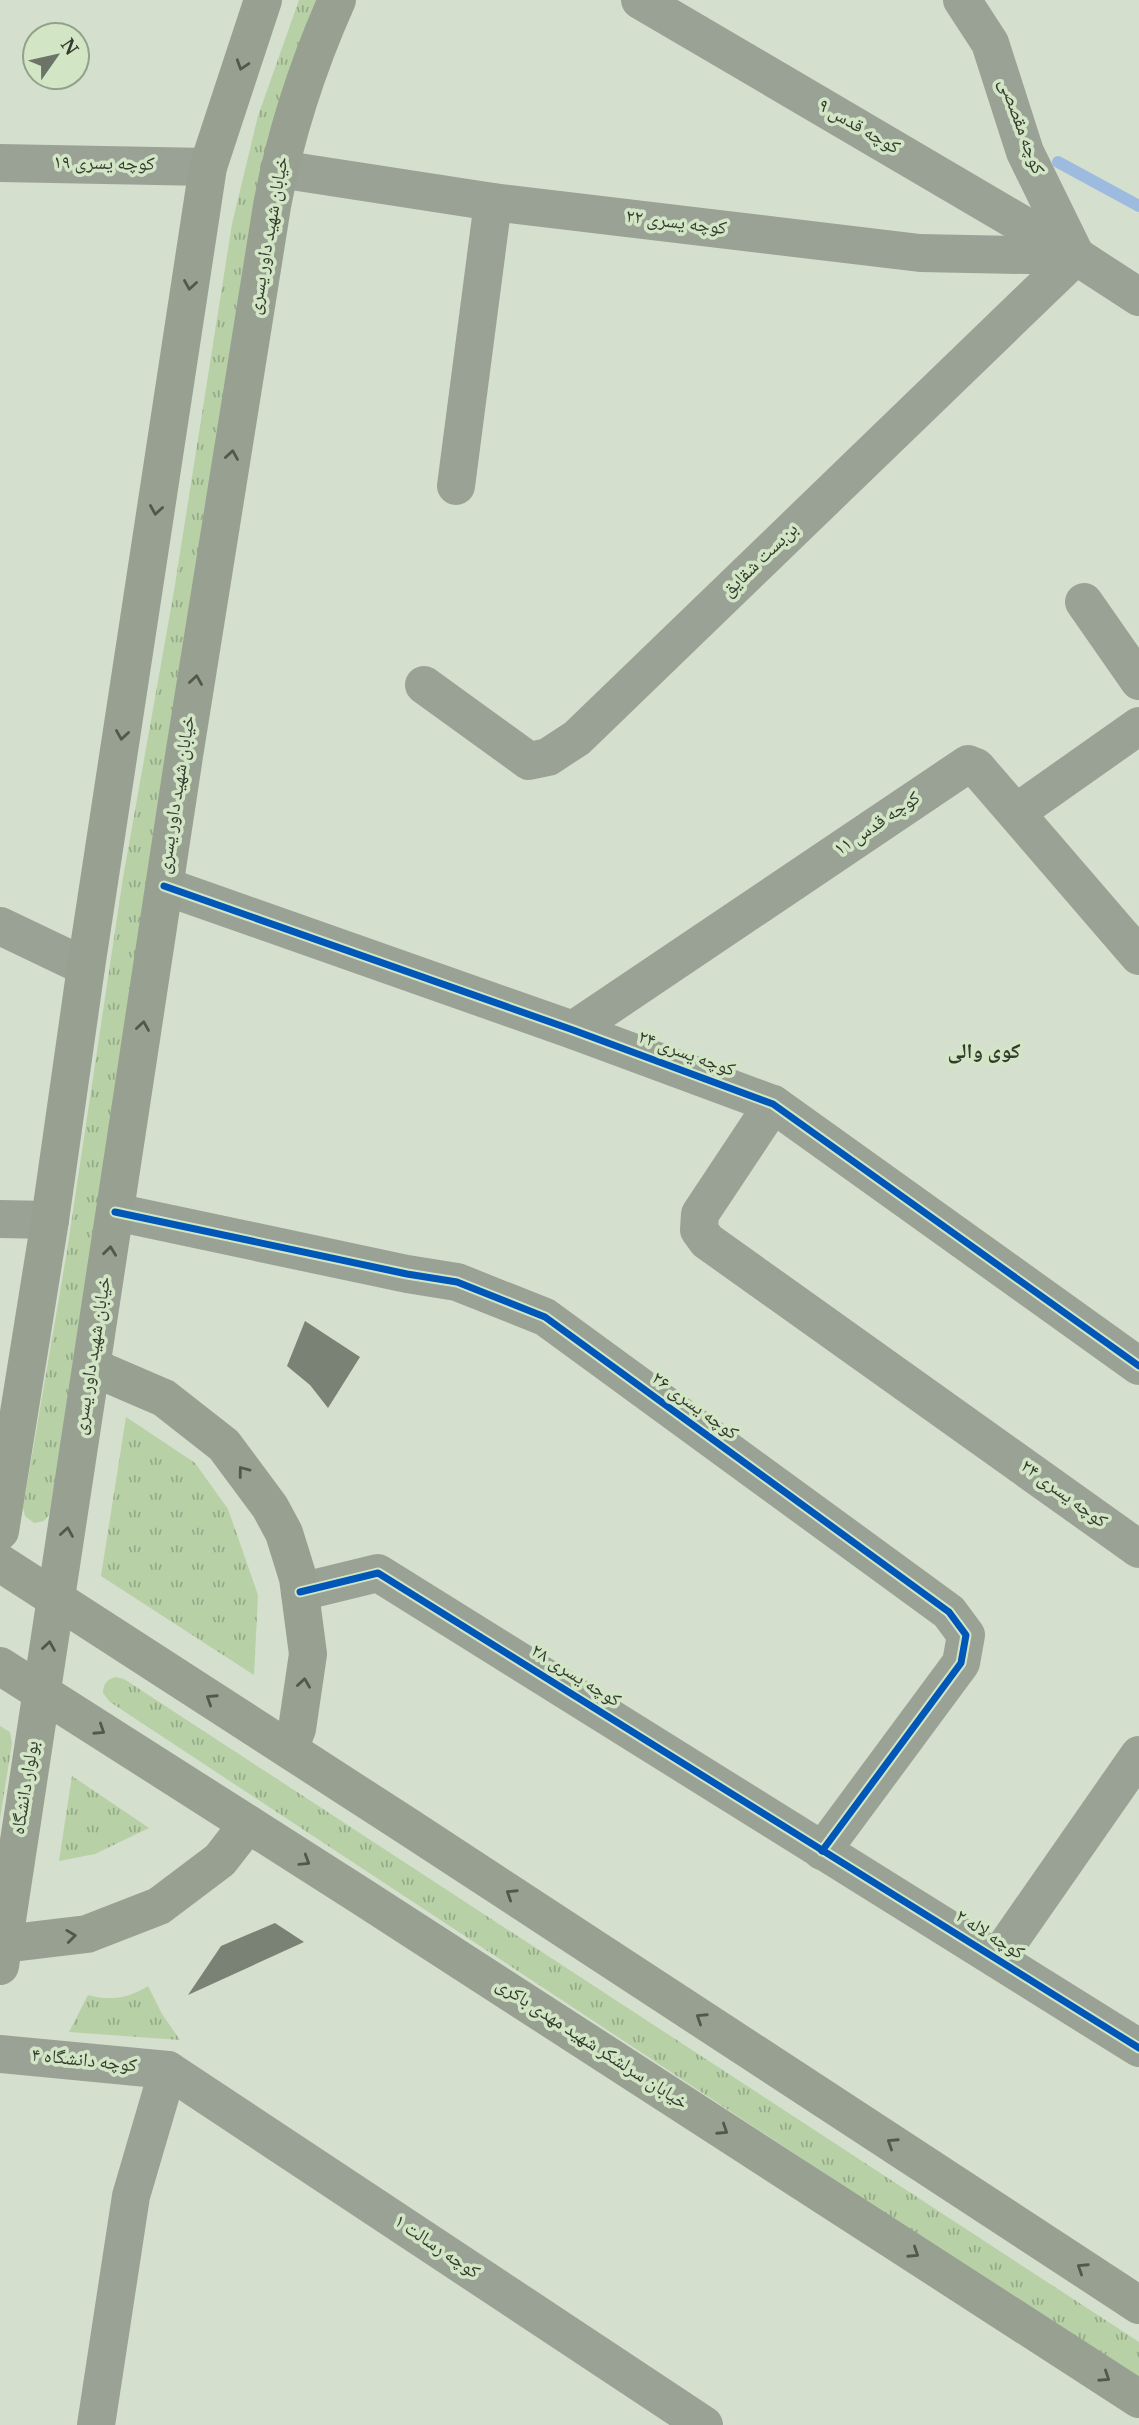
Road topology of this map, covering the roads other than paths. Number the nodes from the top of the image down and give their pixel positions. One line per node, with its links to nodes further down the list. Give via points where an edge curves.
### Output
1 (263, 0): 6 (main road, one-way to 6)
2 (337, 0): 7 (main road, خیابان شهید داور یسری, via 320,38)
3 (639, 0): 9 (street, کوچه قدس ۹)
4 (962, 0): 9 (street, کوچه مقصصی, via 990,43 1025,152)
5 (0, 163): 6 (street, کوچه یسری ۱۹)
6 (208, 167): 20 (main road, one-way to 20)
7 (279, 169): 8 (street, کوچه یسری ۲۲); 17 (main road, خیابان شهید داور یسری, one-way to 7)
8 (493, 202): 9 (street, کوچه یسری ۲۲, via 920,253); 11 (street)
9 (1076, 256): 10 (street, کوچه قدس ۹); 14 (street, بن‌بست شقایق, via 578,738 548,757 529,761)
10 (1139, 297)
11 (456, 486)
12 (1084, 602): 13 (street)
13 (1139, 681)
14 (424, 685)
15 (1139, 726): 16 (street)
16 (1017, 812): 19 (street, کوچه قدس ۱۱); 21 (street, کوچه قدس ۱۱, via 968,764)
17 (164, 886): 21 (street, کوچه یسری ۲۴); 23 (main road, خیابان شهید داور یسری, one-way to 17)
18 (0, 926): 20 (street)
19 (1139, 956)
20 (86, 967): 25 (main road)
21 (573, 1030): 22 (street, کوچه یسری ۲۴)
22 (773, 1104): 27 (street, کوچه یسری ۲۴); 30 (street, کوچه یسری ۲۴, via 700,1214 699,1230 707,1241)
23 (115, 1212): 28 (main road, خیابان شهید داور یسری, one-way to 23); 39 (street, کوچه یسری ۲۶, via 457,1282 545,1317 949,1612 966,1635 961,1663)
24 (0, 1219): 25 (street)
25 (50, 1220): 26 (main road)
26 (14, 1358): 29 (main road)
27 (1139, 1366)
28 (92, 1367): 32 (main road, one-way to 28, via 280,1524 224,1445 164,1398); 33 (main road, خیابان شهید داور یسری, one-way to 28)
29 (0, 1531)
30 (1139, 1549)
31 (0, 1563): 33 (main road)
32 (300, 1592): 36 (main road, one-way to 32, via 297,1729 308,1654); 39 (street, کوچه یسری ۲۸, via 378,1573)
33 (56, 1599): 35 (main road, خیابان شهید داور یسری, one-way to 33); 36 (main road, one-way to 33)
34 (0, 1667): 35 (main road, خیابان سرلشکر شهید مهدی باکری)
35 (42, 1693): 38 (main road, خیابان سرلشکر شهید مهدی باکری, one-way to 38); 40 (main road, بولوار دانشگاه)
36 (289, 1749): 45 (main road, one-way to 36)
37 (1139, 1755): 41 (street)
38 (248, 1824): 40 (main road, one-way to 38, via 87,1934 159,1906 220,1860); 46 (main road, خیابان سرلشکر شهید مهدی باکری, one-way to 46)
39 (822, 1851): 41 (street, کوچه لاله ۲)
40 (2, 1954)
41 (997, 1959): 42 (street, کوچه لاله ۲)
42 (1139, 2048)
43 (0, 2054): 44 (street, کوچه دانشگاه ۴)
44 (168, 2070): 47 (street, via 131,2196); 48 (street, کوچه رسالت ۱)
45 (1139, 2305)
46 (1139, 2399)
47 (96, 2425)
48 (704, 2425)

